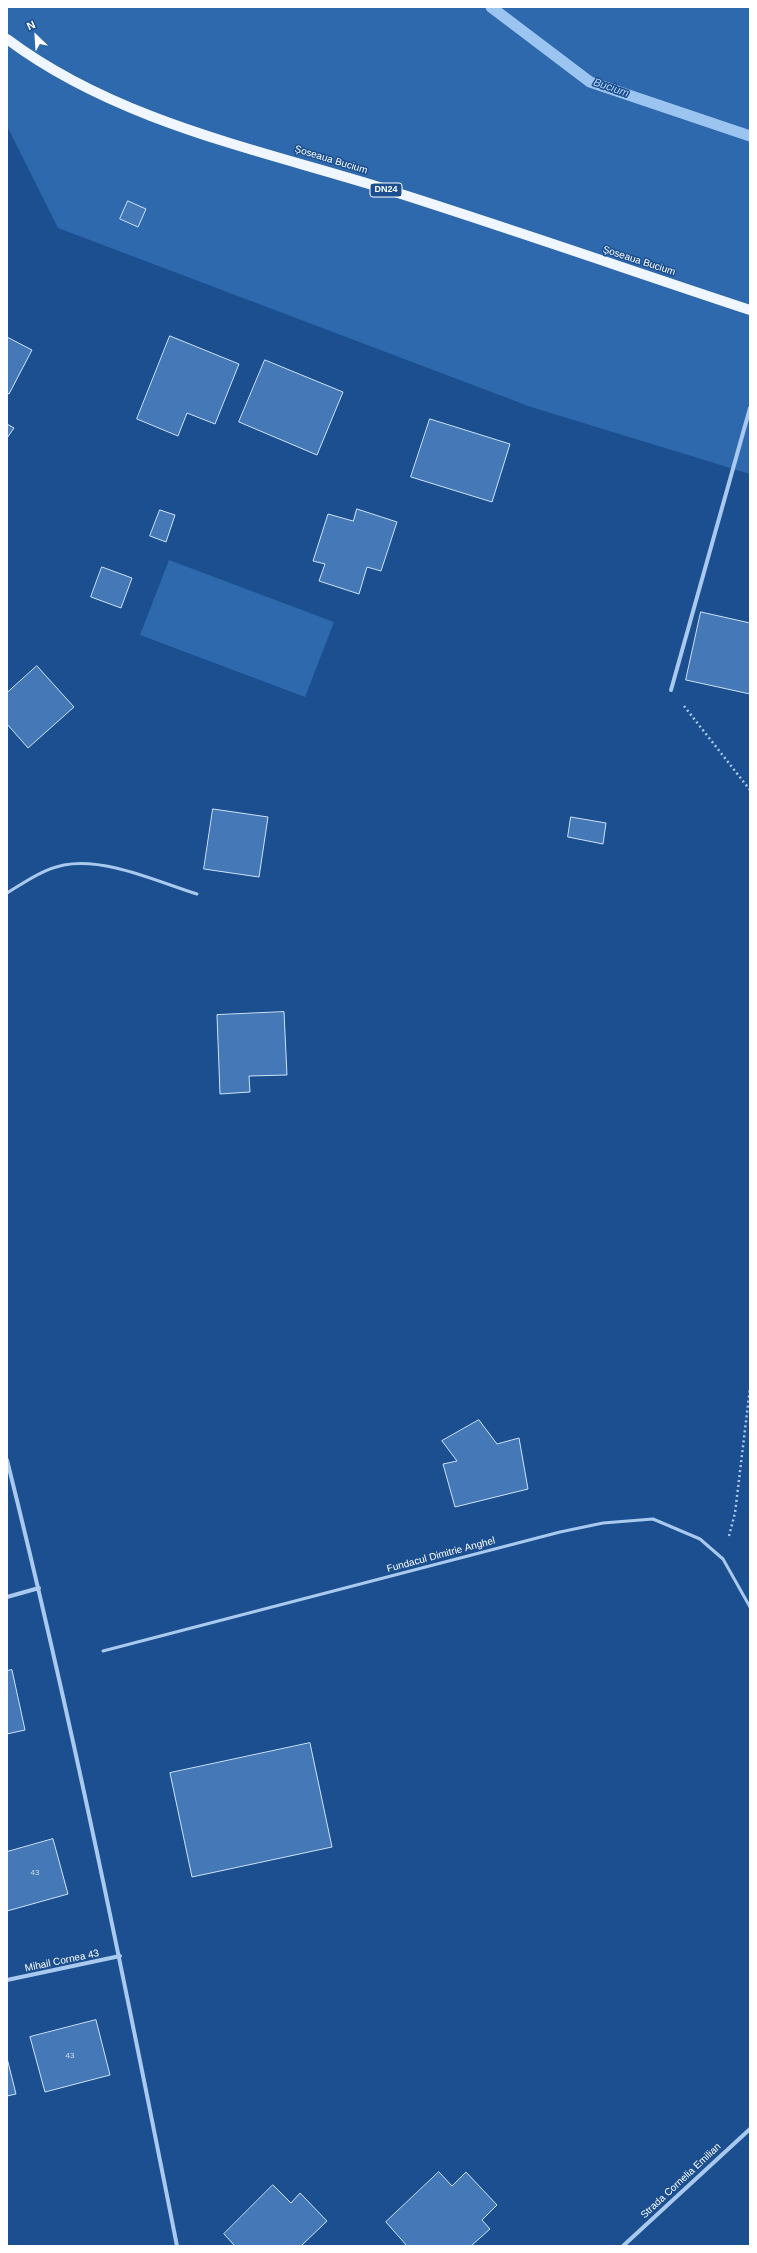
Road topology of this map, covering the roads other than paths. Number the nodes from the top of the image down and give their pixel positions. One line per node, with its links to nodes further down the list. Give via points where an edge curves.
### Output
1 (7, 39): 2 (main road, Șoseaua Bucium / DN24, via 29,56 118,104)
2 (750, 310)
3 (750, 408): 4 (street)
4 (671, 690)
5 (7, 893): 6 (lane, via 37,875 64,864 104,864)
6 (197, 894)
7 (7, 1460): 8 (street)
8 (39, 1588): 9 (street); 12 (street)
9 (7, 1597)
10 (750, 1607): 11 (lane, Fundacul Dimitrie Anghel, via 723,1560 700,1539 653,1520 603,1523)
11 (103, 1651)
12 (120, 1956): 13 (street, Mihail Cornea 43); 15 (street)
13 (7, 1980)
14 (750, 2128): 16 (street, Strada Cornelia Emilian)
15 (177, 2246)
16 (623, 2246)

